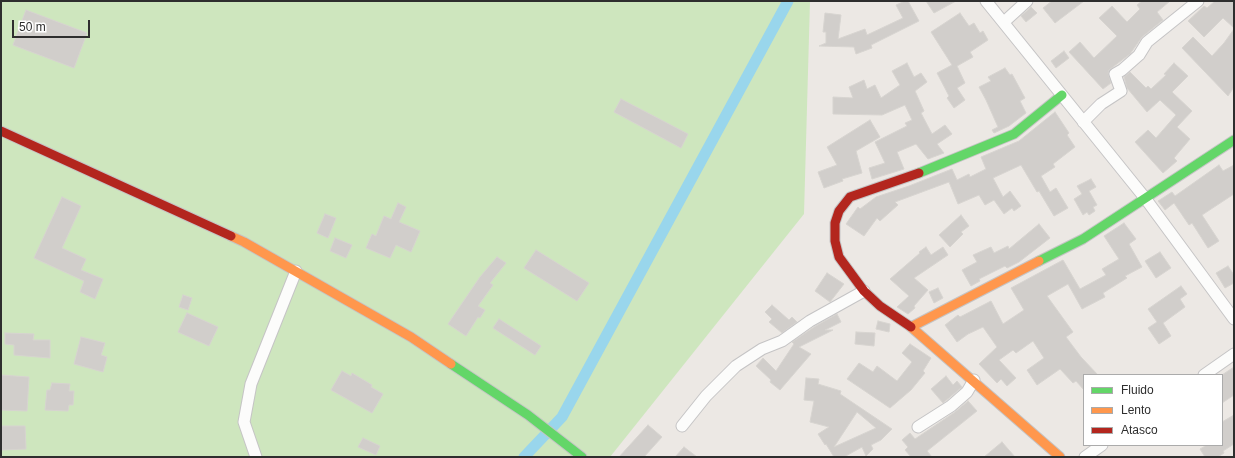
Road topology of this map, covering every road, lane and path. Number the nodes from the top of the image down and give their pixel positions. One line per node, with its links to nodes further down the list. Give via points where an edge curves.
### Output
1 (986, 1): 4 (street)
2 (1027, 1): 4 (street)
3 (1198, 1): 6 (street, via 1148,42 1139,55 1115,74 1121,91 1101,104)
4 (1004, 22): 5 (street)
5 (1062, 95): 6 (street); 11 (street, via 1014,134 906,178 850,197 839,211 835,223 835,241 840,257)
6 (1083, 122): 9 (street)
7 (1, 131): 10 (street, via 244,242)
8 (1234, 140): 9 (street)
9 (1145, 198): 12 (street); 13 (street, via 1083,239)
10 (296, 272): 20 (street, via 251,384 244,422); 21 (street, via 411,337 528,415)
11 (864, 292): 13 (street); 17 (street, via 736,366 706,396)
12 (1234, 319)
13 (911, 327): 16 (street)
14 (1234, 354): 15 (street)
15 (1205, 374)
16 (974, 380): 18 (street, via 967,392 951,406); 22 (street)
17 (682, 426)
18 (918, 427)
19 (1101, 446): 23 (street)
20 (256, 457)
21 (582, 457)
22 (1060, 457)
23 (1085, 457)

